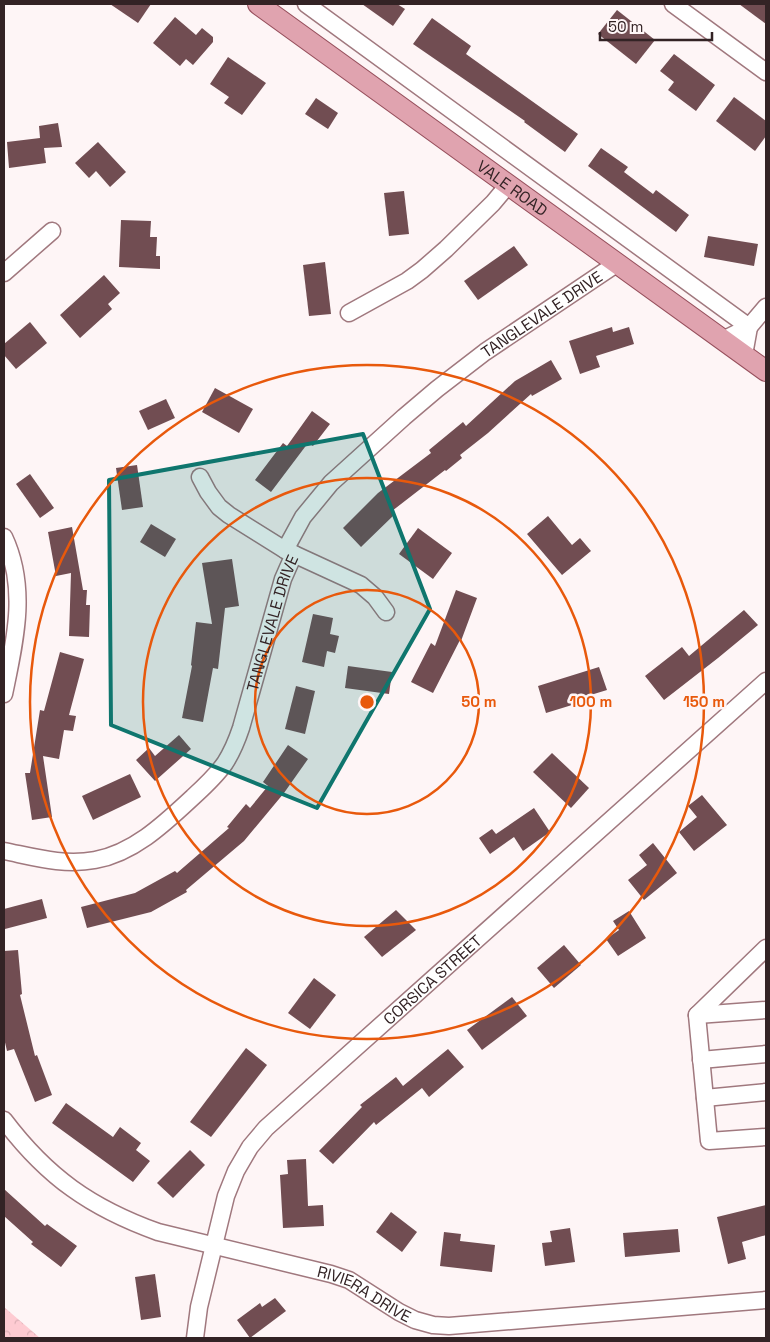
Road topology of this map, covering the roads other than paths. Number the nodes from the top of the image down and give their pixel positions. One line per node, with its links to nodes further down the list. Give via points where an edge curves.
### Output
1 (258, 4): 5 (main road, VALE ROAD)
2 (306, 4): 11 (street)
3 (673, 4): 4 (street)
4 (766, 72)
5 (508, 185): 7 (main road, VALE ROAD); 10 (street, via 422,270)
6 (52, 231): 8 (street)
7 (616, 264): 12 (main road, VALE ROAD); 17 (street, TANGLEVALE DRIVE, via 485,352 404,417 331,483 303,517)
8 (4, 272)
9 (766, 307): 11 (street)
10 (349, 313)
11 (748, 327): 12 (street); 13 (street)
12 (723, 340): 13 (main road, VALE ROAD)
13 (744, 354): 14 (main road, VALE ROAD)
14 (766, 371)
15 (200, 477): 17 (street, via 218,506)
16 (4, 537): 20 (street, via 16,570 19,593 18,617)
17 (289, 552): 18 (street, via 361,585); 21 (street, TANGLEVALE DRIVE, via 241,728 224,764 210,781 152,833 117,854 74,863)
18 (386, 612)
19 (766, 681): 32 (street, CORSICA STREET, via 266,1128 236,1171 226,1196)
20 (4, 694)
21 (4, 851)
22 (766, 948): 23 (street)
23 (758, 962): 25 (street)
24 (766, 1010): 25 (street)
25 (697, 1015): 27 (street)
26 (766, 1054): 27 (street)
27 (701, 1060): 29 (street)
28 (766, 1092): 29 (street)
29 (704, 1098): 31 (street, via 709,1141)
30 (4, 1120): 32 (street, RIVIERA DRIVE, via 47,1170 103,1210 158,1232)
31 (766, 1137)
32 (214, 1246): 33 (street, RIVIERA DRIVE, via 349,1280 399,1312 433,1325); 34 (street, CORSICA STREET)
33 (766, 1300)
34 (195, 1338)

